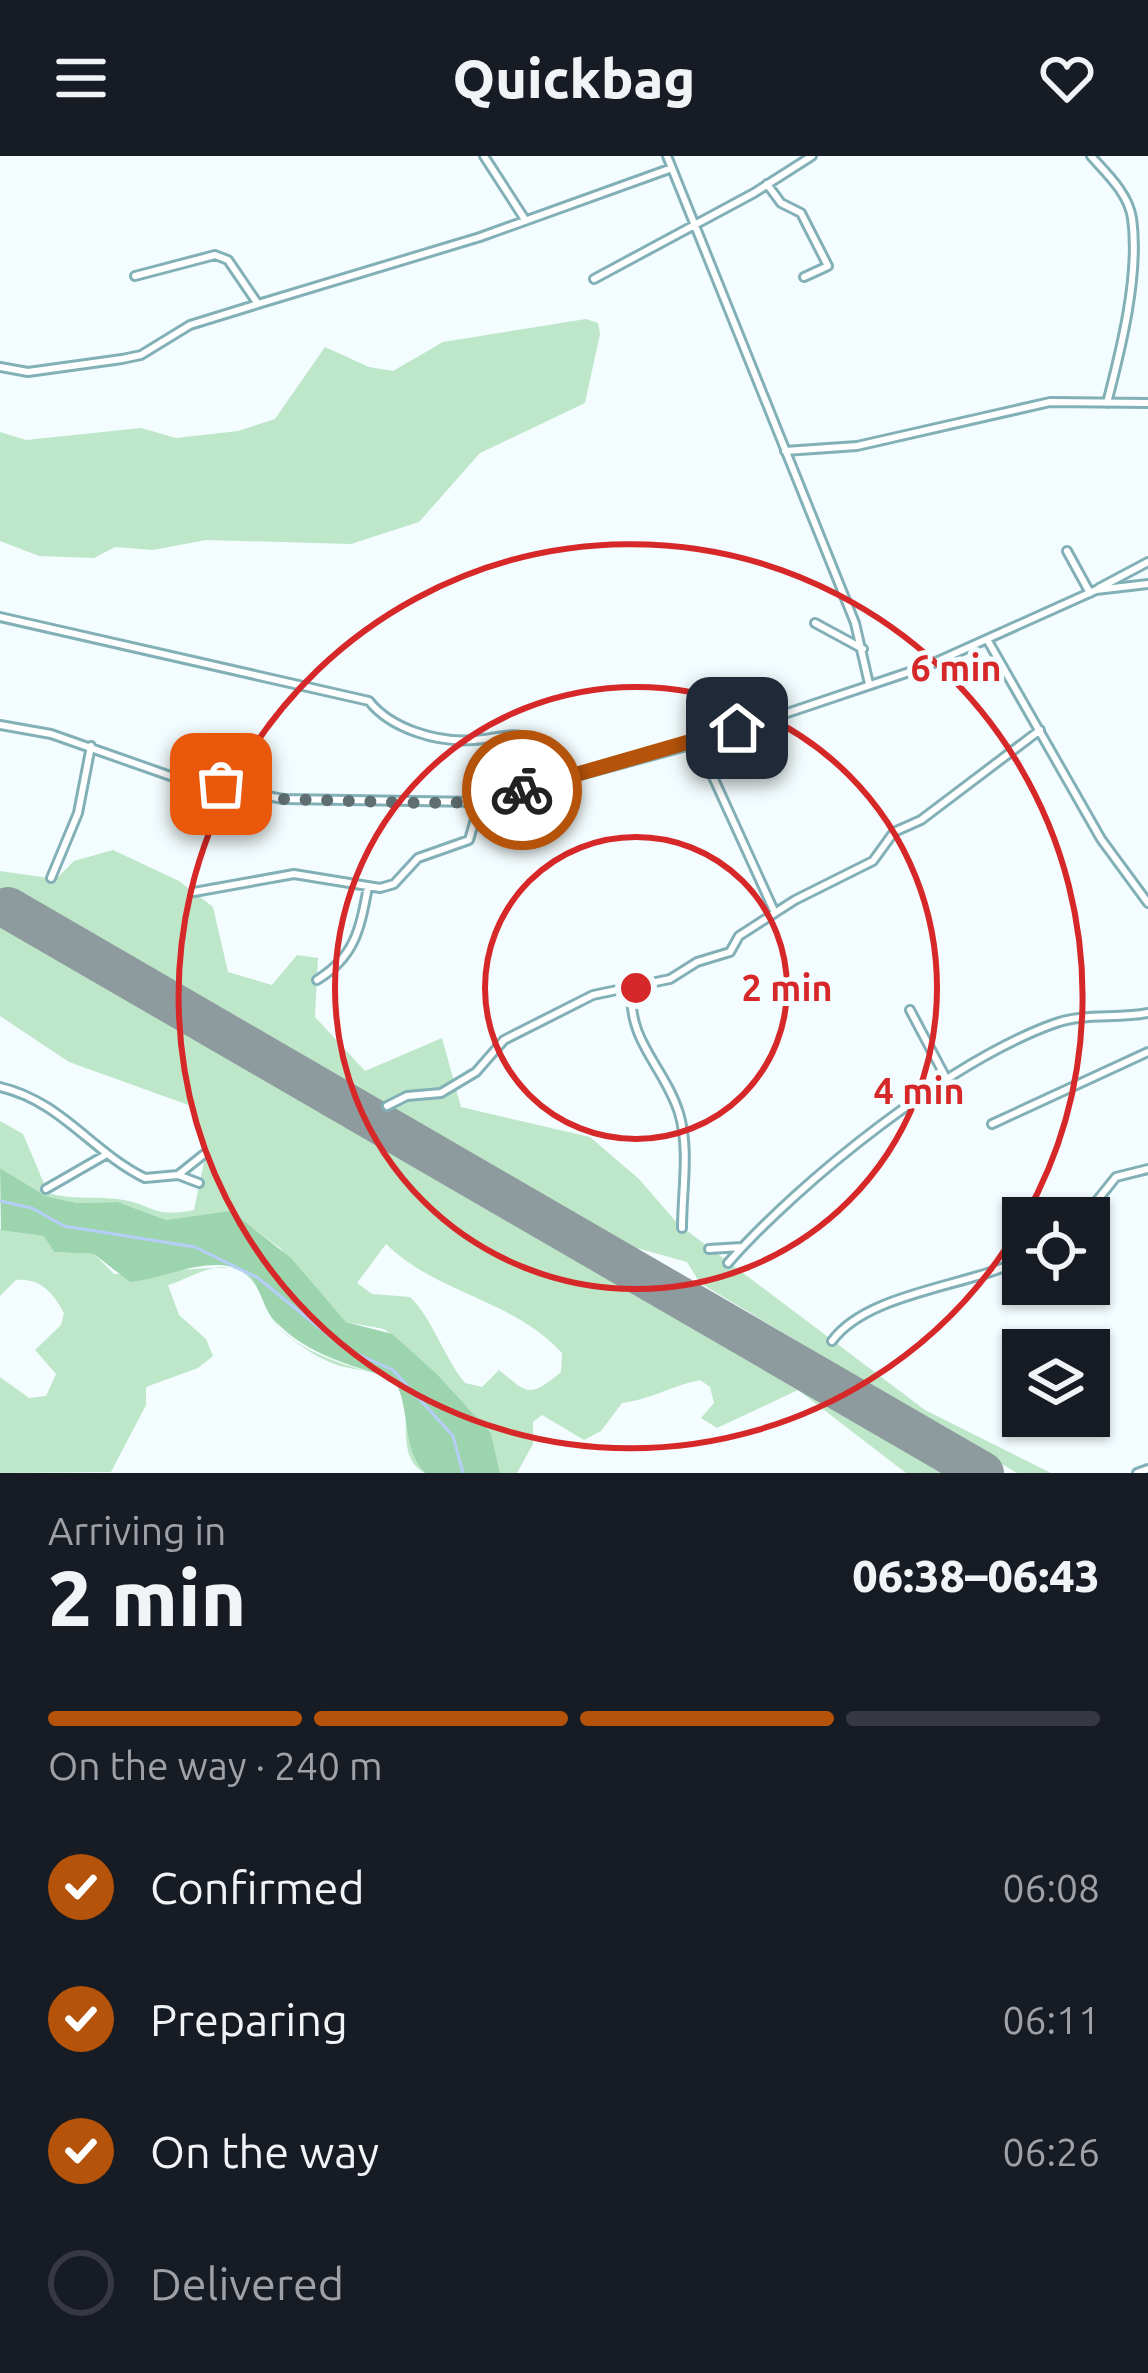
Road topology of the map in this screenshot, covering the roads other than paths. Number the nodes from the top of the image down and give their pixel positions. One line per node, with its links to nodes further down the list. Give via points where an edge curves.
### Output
1 (484, 156): 7 (street)
2 (667, 156): 5 (street)
3 (812, 156): 6 (street)
4 (1091, 156): 14 (street, via 1116,183 1132,219 1125,335)
5 (672, 168): 7 (street); 8 (street)
6 (767, 184): 8 (street); 10 (street, via 801,213 828,266)
7 (524, 219): 12 (street)
8 (694, 225): 11 (street); 16 (street)
9 (135, 276): 12 (street, via 215,255 228,260)
10 (804, 277)
11 (594, 279)
12 (258, 304): 13 (street, via 190,325 141,355 28,372)
13 (0, 367)
14 (1107, 403): 15 (street); 16 (street, via 1050,402 857,446)
15 (1148, 403)
16 (784, 451): 24 (street)
17 (1067, 551): 20 (street)
18 (1148, 562): 20 (street)
19 (1148, 584): 20 (street)
20 (1093, 591): 23 (street)
21 (0, 617): 30 (street, via 369,700 393,726 457,742 521,734 531,740)
22 (815, 623): 24 (street)
23 (988, 640): 25 (street); 27 (street)
24 (863, 649): 25 (street)
25 (869, 684): 28 (street)
26 (0, 725): 29 (street)
27 (1040, 730): 35 (street); 36 (street, via 894,832 873,862)
28 (698, 743): 30 (street); 36 (street)
29 (91, 746): 31 (street, via 179,779 283,799); 32 (street, via 79,813)
30 (544, 782): 31 (street)
31 (480, 802): 33 (street, via 476,827 458,848 418,857 394,884)
32 (51, 878)
33 (368, 886): 34 (street, via 294,874); 37 (street, via 361,935)
34 (194, 892)
35 (1148, 903)
36 (776, 914): 38 (street, via 739,936 730,952)
37 (317, 980)
38 (632, 991): 44 (street, via 592,995 504,1040 476,1072 441,1093); 53 (street, via 634,1027 680,1118)
39 (910, 1010): 42 (street)
40 (1148, 1012): 42 (street, via 1054,1024)
41 (1148, 1052): 45 (street)
42 (947, 1081): 54 (street, via 837,1162)
43 (0, 1087): 46 (street, via 61,1113)
44 (387, 1106)
45 (992, 1124)
46 (107, 1154): 49 (street, via 146,1178); 51 (street)
47 (202, 1155): 49 (street)
48 (1148, 1169): 52 (street, via 1116,1177)
49 (178, 1175): 50 (street)
50 (199, 1184)
51 (46, 1189)
52 (1100, 1197)
53 (682, 1228)
54 (742, 1247): 55 (street); 56 (street)
55 (710, 1249)
56 (728, 1263)
57 (1002, 1270): 58 (street, via 864,1312)
58 (832, 1341)
59 (1148, 1469): 60 (street)
60 (1137, 1473)

